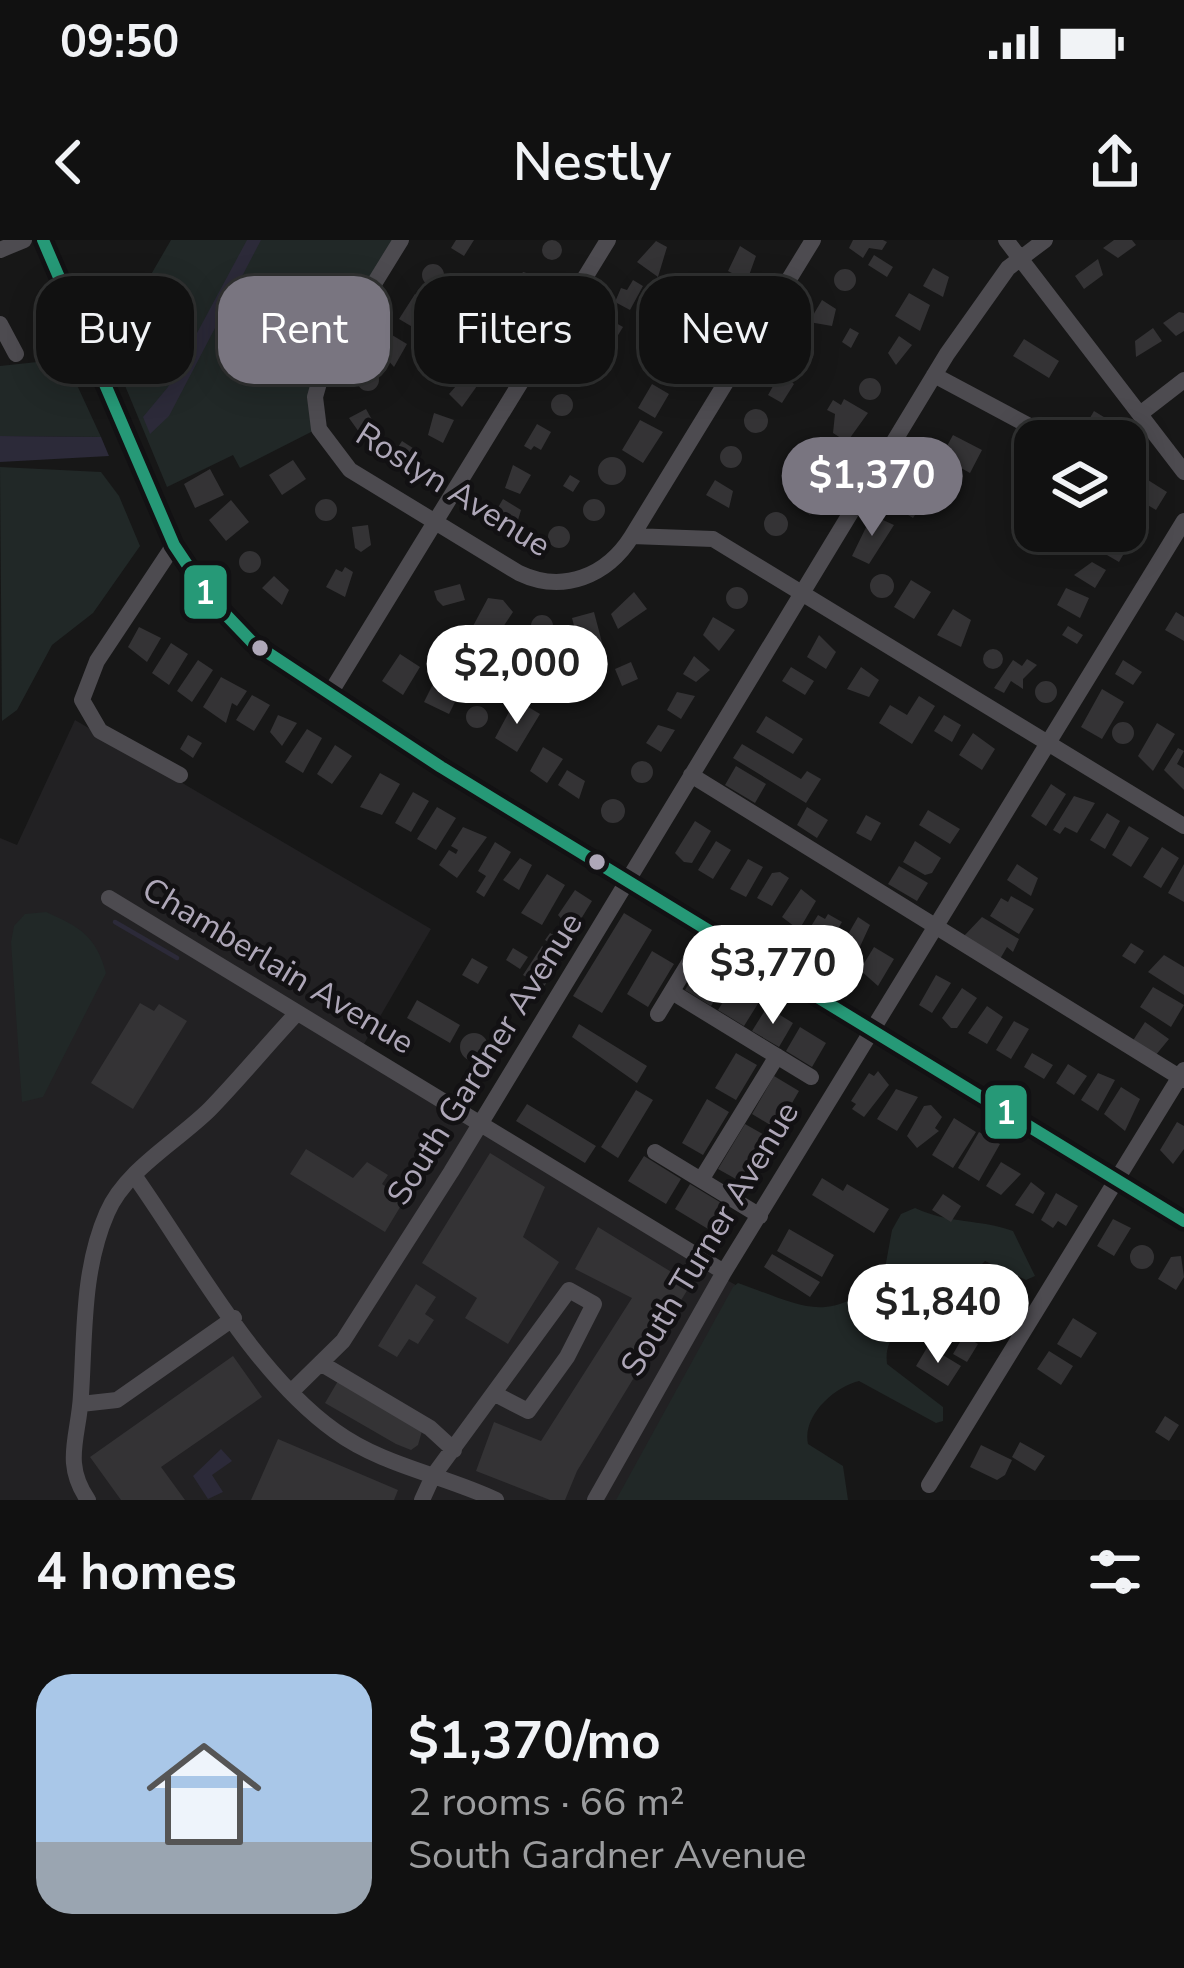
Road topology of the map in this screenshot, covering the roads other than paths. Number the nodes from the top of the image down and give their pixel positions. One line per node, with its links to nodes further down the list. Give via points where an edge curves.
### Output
1 (24, 240): 8 (street)
2 (43, 240): 20 (street)
3 (401, 240): 18 (street, Roslyn Avenue, via 324,365 316,410 336,457)
4 (608, 240): 18 (street)
5 (813, 240): 19 (street, Roslyn Avenue)
6 (1006, 240): 9 (street)
7 (1046, 240): 9 (street, South Gardner Avenue)
8 (0, 250)
9 (1020, 259): 12 (street, South Gardner Avenue); 14 (street)
10 (0, 324): 11 (street)
11 (16, 354)
12 (934, 375): 15 (street); 21 (street, South Gardner Avenue)
13 (1184, 380): 14 (street)
14 (1140, 414): 16 (street)
15 (1018, 420)
16 (1184, 472)
17 (1184, 521): 23 (street, South Turner Avenue)
18 (435, 522): 19 (street, Roslyn Avenue, via 543,582 596,573); 22 (street)
19 (632, 536): 21 (street, via 713,539)
20 (174, 545): 22 (street, via 232,624); 24 (street, via 106,645 83,688 82,710 100,731)
21 (802, 592): 23 (street); 25 (street, South Gardner Avenue)
22 (328, 695): 27 (street)
23 (1047, 742): 26 (street); 29 (street, South Turner Avenue)
24 (181, 775)
25 (691, 775): 27 (street, South Gardner Avenue); 29 (street)
26 (1184, 826)
27 (630, 881): 30 (street); 38 (street, South Gardner Avenue)
28 (109, 898): 32 (street, Chamberlain Avenue)
29 (935, 927): 34 (street, South Turner Avenue); 36 (street)
30 (709, 931): 31 (street); 34 (street)
31 (672, 992): 33 (street); 35 (street)
32 (297, 1012): 38 (street, Chamberlain Avenue); 40 (street)
33 (658, 1014)
34 (872, 1030): 41 (street); 43 (street, South Turner Avenue)
35 (777, 1056): 37 (street); 42 (street)
36 (1183, 1076): 41 (street)
37 (811, 1077)
38 (481, 1125): 45 (street, Chamberlain Avenue); 47 (street, South Gardner Avenue)
39 (655, 1152): 42 (street)
40 (136, 1178): 46 (street); 50 (street, via 109,1207 96,1244)
41 (1116, 1179): 44 (street); 53 (street)
42 (701, 1180): 43 (street)
43 (760, 1216): 45 (street, South Turner Avenue)
44 (1184, 1221)
45 (724, 1272): 57 (street, South Turner Avenue)
46 (235, 1318): 48 (street); 50 (street, via 117,1400)
47 (322, 1364): 48 (street, South Gardner Avenue); 51 (street)
48 (291, 1392): 52 (street, via 355,1444)
49 (495, 1394): 49 (street, via 569,1290 594,1304 528,1411); 51 (street)
50 (81, 1404): 54 (street, via 70,1462)
51 (454, 1450): 52 (street)
52 (433, 1476): 55 (street); 56 (street)
53 (928, 1485)
54 (88, 1500)
55 (422, 1500)
56 (496, 1500)
57 (595, 1500)

